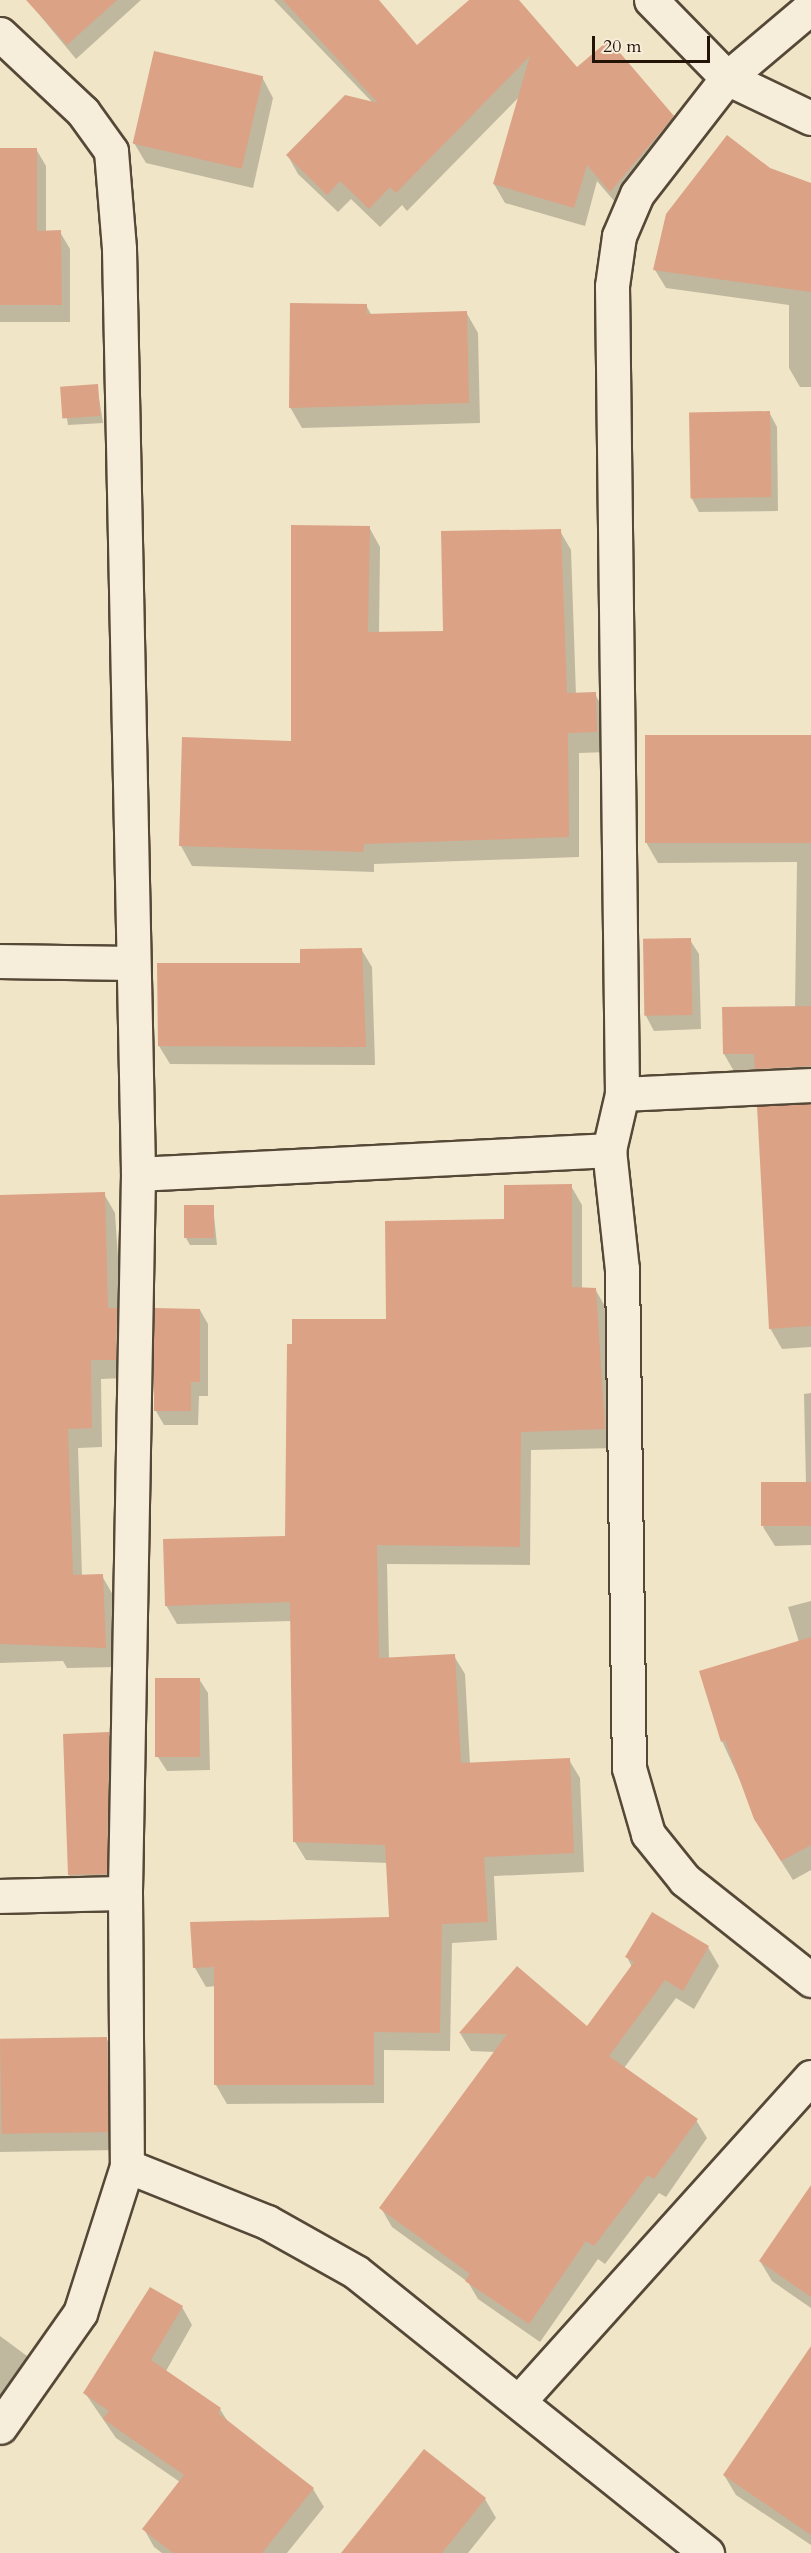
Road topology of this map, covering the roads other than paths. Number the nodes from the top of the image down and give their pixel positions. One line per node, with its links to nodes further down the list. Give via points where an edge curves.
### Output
1 (651, 0): 4 (street)
2 (811, 7): 4 (street)
3 (0, 34): 7 (street, via 83,112 111,151 119,249)
4 (727, 78): 5 (street); 9 (street, via 637,194 619,236 612,286)
5 (811, 118)
6 (0, 961): 7 (street)
7 (132, 963): 11 (street)
8 (811, 1085): 9 (street)
9 (622, 1094): 10 (street)
10 (609, 1150): 11 (street); 14 (street, via 622,1269 630,1768 648,1834 685,1880)
11 (138, 1174): 12 (street)
12 (125, 1893): 13 (street); 16 (street)
13 (0, 1896)
14 (811, 1980)
15 (811, 2077): 17 (street)
16 (126, 2166): 17 (street, via 267,2222 356,2272); 18 (street, via 80,2313)
17 (519, 2401): 19 (street)
18 (0, 2427)
19 (707, 2553)

